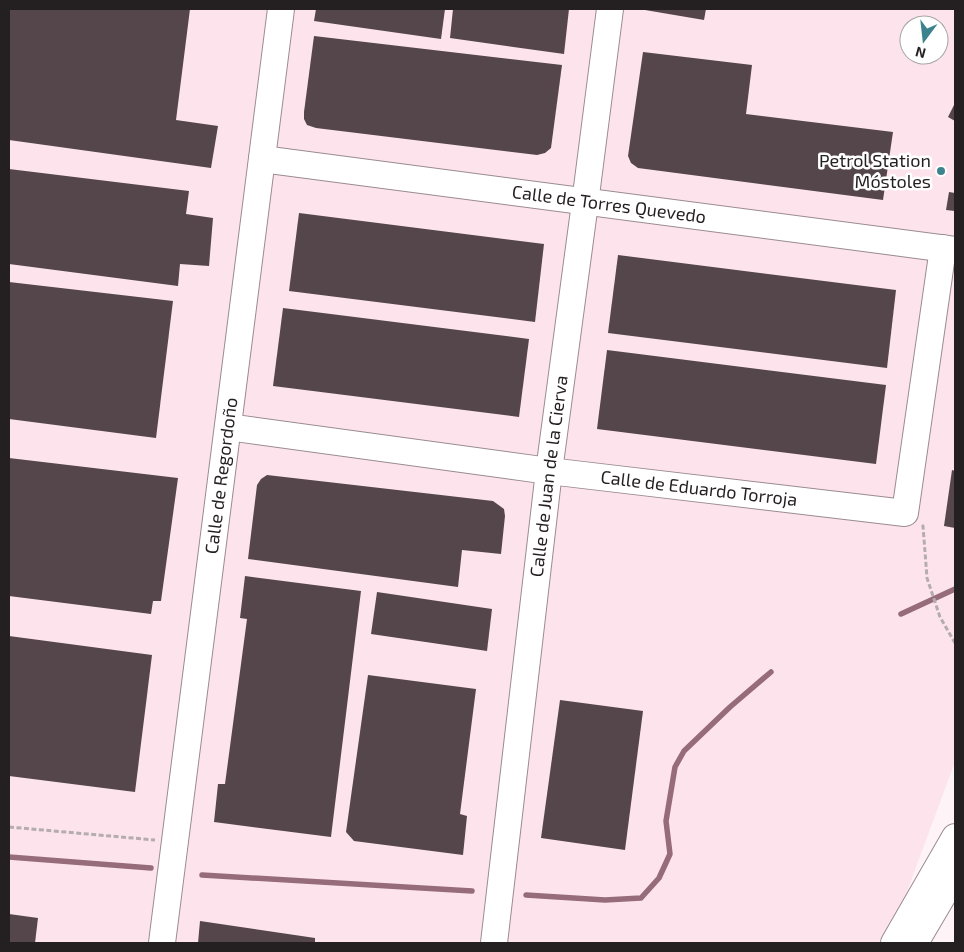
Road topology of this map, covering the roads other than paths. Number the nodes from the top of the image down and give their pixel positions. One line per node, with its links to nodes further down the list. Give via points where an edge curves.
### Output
1 (281, 9): 3 (street, Calle de Regordoño)
2 (610, 9): 4 (street, Calle de Juan de la Cierva)
3 (262, 159): 4 (street, Calle de Torres Quevedo); 6 (street, Calle de Regordoño)
4 (586, 203): 5 (street, Calle de Torres Quevedo); 7 (street, Calle de Juan de la Cierva)
5 (949, 249): 7 (street, Calle de Eduardo Torroja, via 905,513)
6 (228, 427): 7 (street, Calle de Eduardo Torroja); 10 (street, Calle de Regordoño)
7 (549, 471): 11 (street, Calle de Juan de la Cierva)
8 (955, 837): 12 (street)
9 (955, 875): 13 (street)
10 (162, 943)
11 (494, 943)
12 (894, 943)
13 (916, 943)

